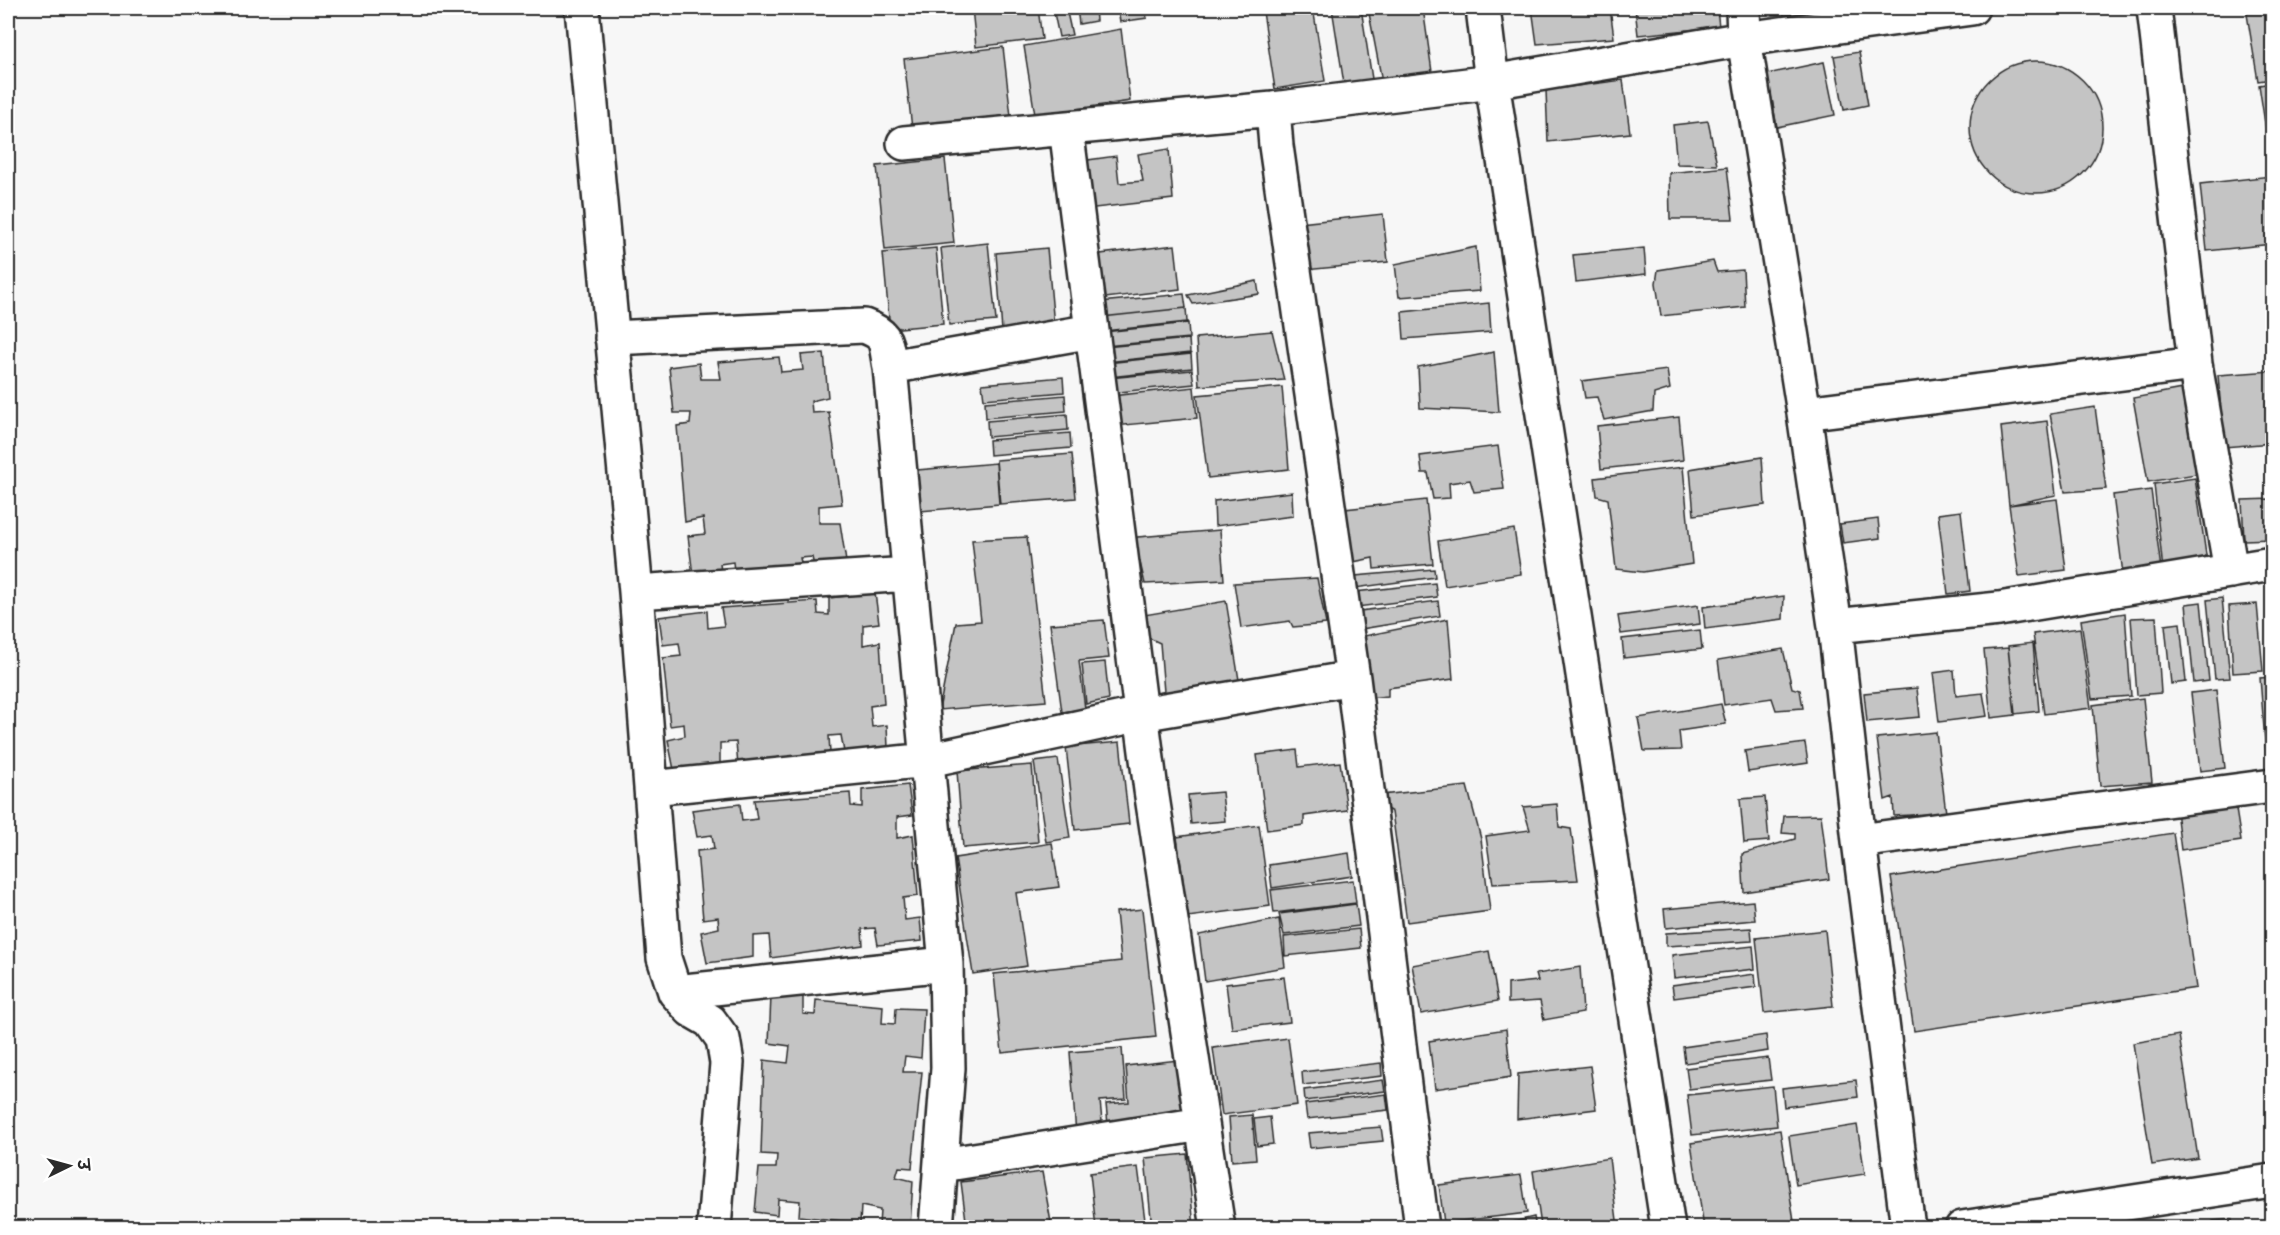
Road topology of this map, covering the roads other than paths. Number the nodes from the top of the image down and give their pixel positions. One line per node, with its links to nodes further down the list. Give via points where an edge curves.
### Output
1 (582, 8): 11 (street)
2 (1483, 8): 6 (street)
3 (1972, 8): 5 (street)
4 (2154, 8): 12 (street)
5 (1743, 23): 6 (street); 14 (street)
6 (1492, 82): 7 (street); 35 (street)
7 (1273, 109): 8 (street); 20 (street)
8 (1066, 128): 9 (street); 10 (street)
9 (904, 143)
10 (1092, 331): 13 (street); 21 (street)
11 (612, 338): 13 (street, via 864,326 884,338); 18 (street)
12 (2195, 364): 14 (street); 16 (street)
13 (890, 367): 17 (street)
14 (1804, 413): 19 (street)
15 (2272, 564): 16 (street)
16 (2231, 571): 19 (street, via 1999,609)
17 (909, 574): 18 (street); 22 (street)
18 (636, 592): 23 (street)
19 (1835, 626): 25 (street)
20 (1353, 678): 21 (street); 34 (street)
21 (1141, 714): 22 (street); 28 (street)
22 (928, 759): 23 (street); 26 (street)
23 (651, 788): 27 (street, via 664,958)
24 (2272, 789): 25 (street)
25 (1859, 841): 36 (street)
26 (946, 964): 27 (street); 29 (street, via 948,1068)
27 (675, 992): 31 (street, via 691,1010 710,1022 723,1039 727,1063)
28 (1202, 1124): 29 (street); 33 (street)
29 (942, 1165): 32 (street)
30 (2272, 1181): 37 (street)
31 (714, 1227)
32 (936, 1227)
33 (1218, 1227)
34 (1422, 1227)
35 (1668, 1227)
36 (1908, 1227)
37 (1962, 1227)

